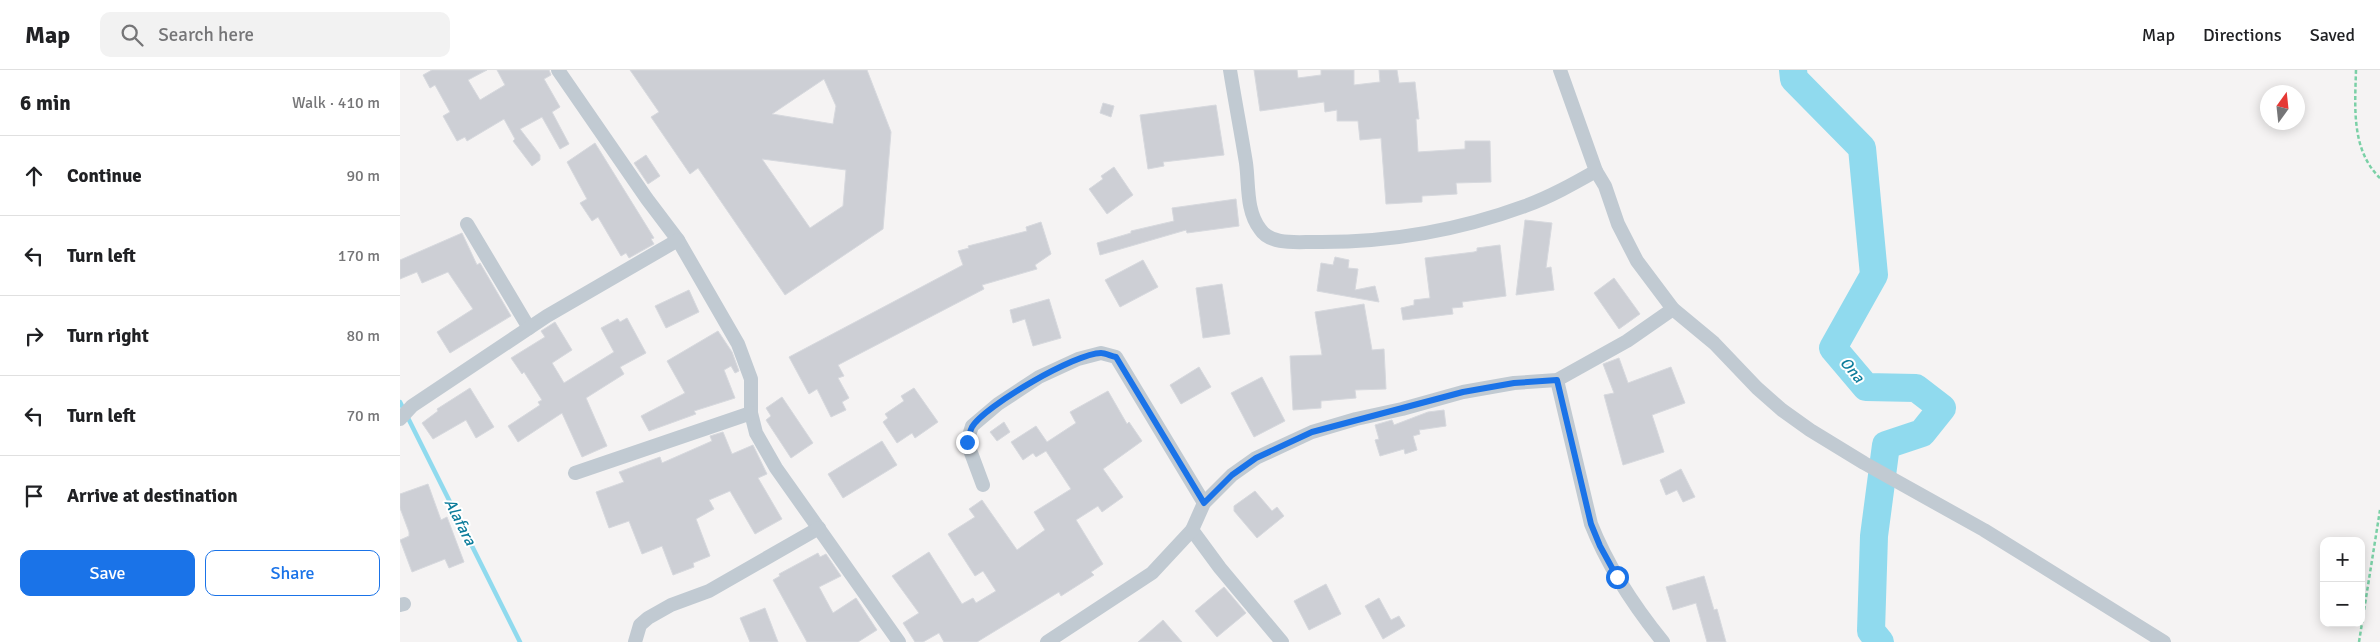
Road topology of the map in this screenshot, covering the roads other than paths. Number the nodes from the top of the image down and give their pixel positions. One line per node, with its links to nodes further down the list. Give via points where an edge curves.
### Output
1 (558, 70): 6 (street)
2 (1230, 70): 4 (street, via 1251,212 1260,231 1281,242 1343,243 1405,236 1465,224 1524,207 1558,193)
3 (1560, 70): 4 (street)
4 (1596, 171): 7 (street, via 1637,261)
5 (467, 224): 8 (street)
6 (678, 240): 8 (street); 10 (street, via 738,344 751,379)
7 (1673, 309): 9 (street, via 1627,341); 22 (street, via 1714,343 1782,410 1864,463 1984,530)
8 (529, 328): 11 (street, via 412,406)
9 (1557, 380): 14 (street, via 1463,392 1312,432 1256,458 1232,475); 21 (street, via 1591,524 1634,604)
10 (751, 413): 12 (street); 15 (street, via 756,433 776,468)
11 (400, 419)
12 (575, 473)
13 (983, 485): 14 (street, via 967,442 972,426 1039,377 1078,359 1101,353 1116,357)
14 (1204, 503): 16 (street)
15 (819, 528): 17 (street, via 709,591 670,605 648,618 640,625); 18 (street)
16 (1192, 530): 19 (street, via 1152,573); 20 (street)
17 (635, 642)
18 (898, 642)
19 (1047, 642)
20 (1282, 642)
21 (1663, 642)
22 (2164, 642)

